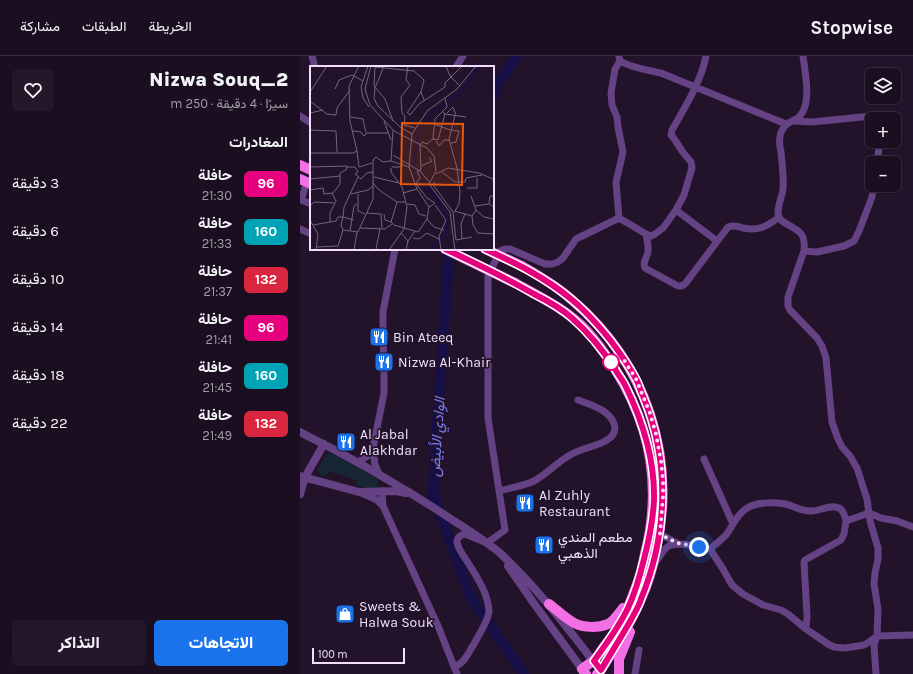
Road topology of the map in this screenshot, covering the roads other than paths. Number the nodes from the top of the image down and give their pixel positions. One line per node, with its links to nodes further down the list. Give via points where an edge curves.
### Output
1 (312, 56): 6 (street)
2 (463, 56): 7 (street)
3 (706, 56): 8 (street)
4 (803, 56): 11 (street, via 806,101 804,110)
5 (619, 58): 8 (street, via 625,64 661,73); 21 (street, via 611,93 623,152 616,182)
6 (315, 66)
7 (457, 66)
8 (695, 87): 13 (street); 20 (street, via 672,130 673,137 691,162 692,168)
9 (300, 116): 12 (street)
10 (865, 117): 11 (street, via 812,122)
11 (794, 121): 13 (street)
12 (310, 122)
13 (786, 124): 22 (street, via 780,136 783,190)
14 (300, 165): 15 (main road)
15 (310, 170)
16 (306, 182): 18 (street)
17 (873, 192): 30 (street, via 854,241 817,252)
18 (300, 200): 19 (street)
19 (310, 204)
20 (676, 210): 25 (street, via 655,234); 26 (street)
21 (619, 218): 25 (street); 39 (street, via 576,239 563,258 552,264 545,264 510,249 500,251 488,276 488,418)
22 (778, 218): 26 (street, via 763,228 731,225); 30 (street, via 802,234)
23 (300, 229): 24 (street)
24 (310, 234)
25 (646, 234): 26 (street, via 648,252 645,268 678,286 685,284)
26 (718, 241)
27 (395, 250): 34 (street, via 383,312 384,393)
28 (447, 250): 55 (main road, bridge, via 516,283 558,307 586,330 626,386 646,437 651,460 654,499 650,538)
29 (487, 250): 49 (main road, bridge, via 522,266 572,299 618,350 636,379 650,413 661,461 663,497)
30 (804, 251): 45 (street, via 788,298 788,306 822,346 826,358 832,422 842,447 857,468)
31 (578, 400): 39 (street, via 606,413 615,427 613,434 605,441 568,456 531,483)
32 (300, 432): 33 (street)
33 (324, 444): 36 (street); 38 (street)
34 (373, 448): 36 (street, via 369,455); 37 (street, via 375,465)
35 (704, 459): 47 (street)
36 (358, 462): 37 (street)
37 (380, 474): 41 (street, via 383,482); 43 (street)
38 (302, 477): 40 (street); 42 (street)
39 (499, 491): 50 (street, via 505,530)
40 (359, 492): 41 (street); 44 (street, via 377,500)
41 (382, 492): 43 (street, via 396,491); 44 (street)
42 (300, 494)
43 (419, 498): 50 (street)
44 (383, 506): 63 (street)
45 (869, 513): 46 (street); 48 (street); 60 (street, via 878,548 874,584 878,609)
46 (846, 521): 47 (street, via 838,507 803,511 785,504 772,503 748,507); 58 (street, via 841,540 804,562)
47 (733, 524): 52 (street, via 725,536)
48 (913, 527)
49 (660, 534): 51 (street); 54 (main road)
50 (487, 543): 53 (street); 63 (street, via 465,534 457,542 487,599 489,613 465,660)
51 (677, 543): 52 (street); 54 (street, via 666,548)
52 (710, 549): 58 (street, via 732,585 742,594 763,605 782,610)
53 (499, 552): 57 (street); 64 (street)
54 (652, 568): 56 (main road)
55 (640, 576): 57 (main road, via 618,616 609,623 596,627 574,623); 62 (main road, via 628,608)
56 (641, 600): 65 (main road); 66 (main road, via 619,659)
57 (549, 604): 62 (street)
58 (806, 630): 60 (street, via 834,647 843,648 864,645)
59 (913, 635): 60 (street)
60 (877, 636): 68 (street, via 874,645)
61 (639, 650): 67 (street)
62 (594, 661): 64 (main road); 65 (main road)
63 (456, 670)
64 (584, 671)
65 (601, 673)
66 (619, 674)
67 (635, 674)
68 (876, 674)

